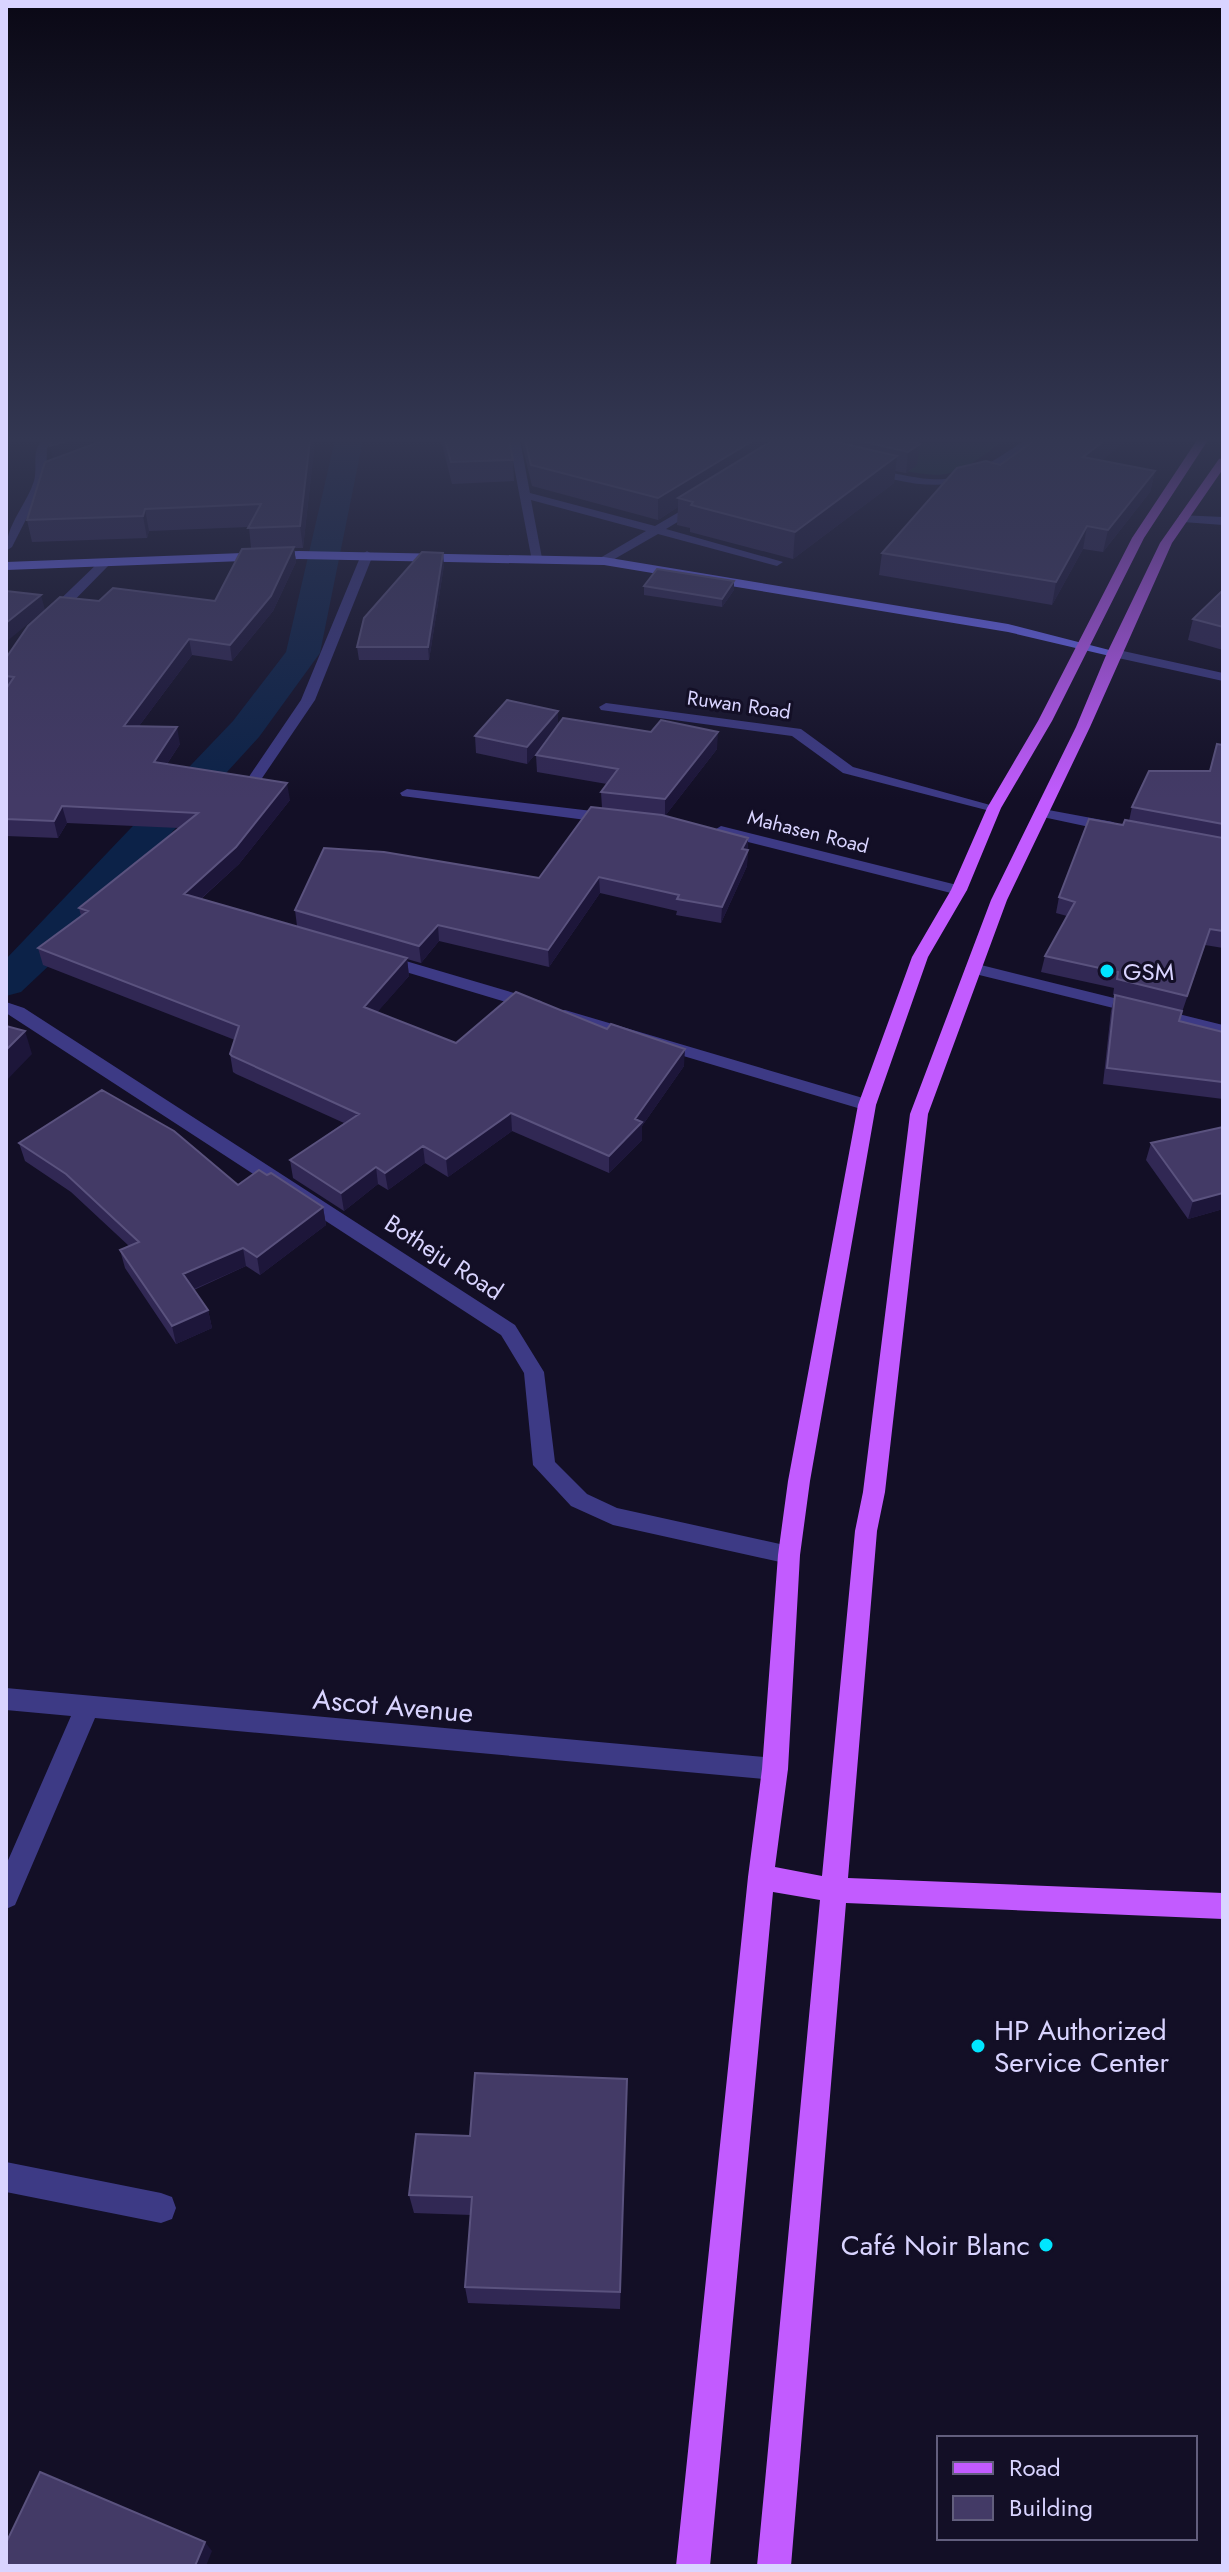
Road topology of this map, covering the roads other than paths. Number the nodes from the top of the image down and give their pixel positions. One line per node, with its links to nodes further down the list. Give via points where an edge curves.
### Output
1 (177, 560): 9 (main road)
2 (365, 560): 16 (street, via 308,700)
3 (582, 560): 7 (main road)
4 (769, 560): 8 (street)
5 (1127, 560): 12 (main road)
6 (1158, 560): 13 (main road)
7 (604, 561): 12 (main road, via 1008,628)
8 (777, 562)
9 (105, 563): 10 (main road); 11 (street)
10 (6, 566)
11 (39, 627)
12 (1083, 646): 13 (main road); 18 (main road)
13 (1114, 653): 14 (street); 19 (main road)
14 (1223, 677)
15 (606, 707): 18 (street, Ruwan Road, via 796,732 848,770)
16 (251, 784)
17 (407, 793): 20 (street)
18 (994, 808): 23 (main road)
19 (1043, 813): 22 (street); 25 (main road, via 999,900)
20 (628, 820)
21 (707, 829): 23 (street, Mahasen Road)
22 (1133, 831)
23 (959, 890): 28 (main road, via 920,957)
24 (365, 954): 28 (street)
25 (973, 968): 27 (street); 34 (main road, via 919,1114 866,1531)
26 (12, 1009): 29 (street, Botheju Road, via 508,1330 534,1372 544,1465 579,1500 613,1516)
27 (1223, 1030)
28 (867, 1105): 29 (main road)
29 (789, 1555): 32 (main road)
30 (6, 1699): 31 (street, Ascot Avenue)
31 (86, 1709): 32 (street, Ascot Avenue); 35 (street)
32 (775, 1769): 33 (main road)
33 (761, 1877): 34 (main road); 39 (main road)
34 (831, 1890): 36 (main road); 40 (main road)
35 (6, 1896)
36 (1223, 1906)
37 (6, 2177): 38 (street)
38 (161, 2208)
39 (693, 2566)
40 (774, 2566)

